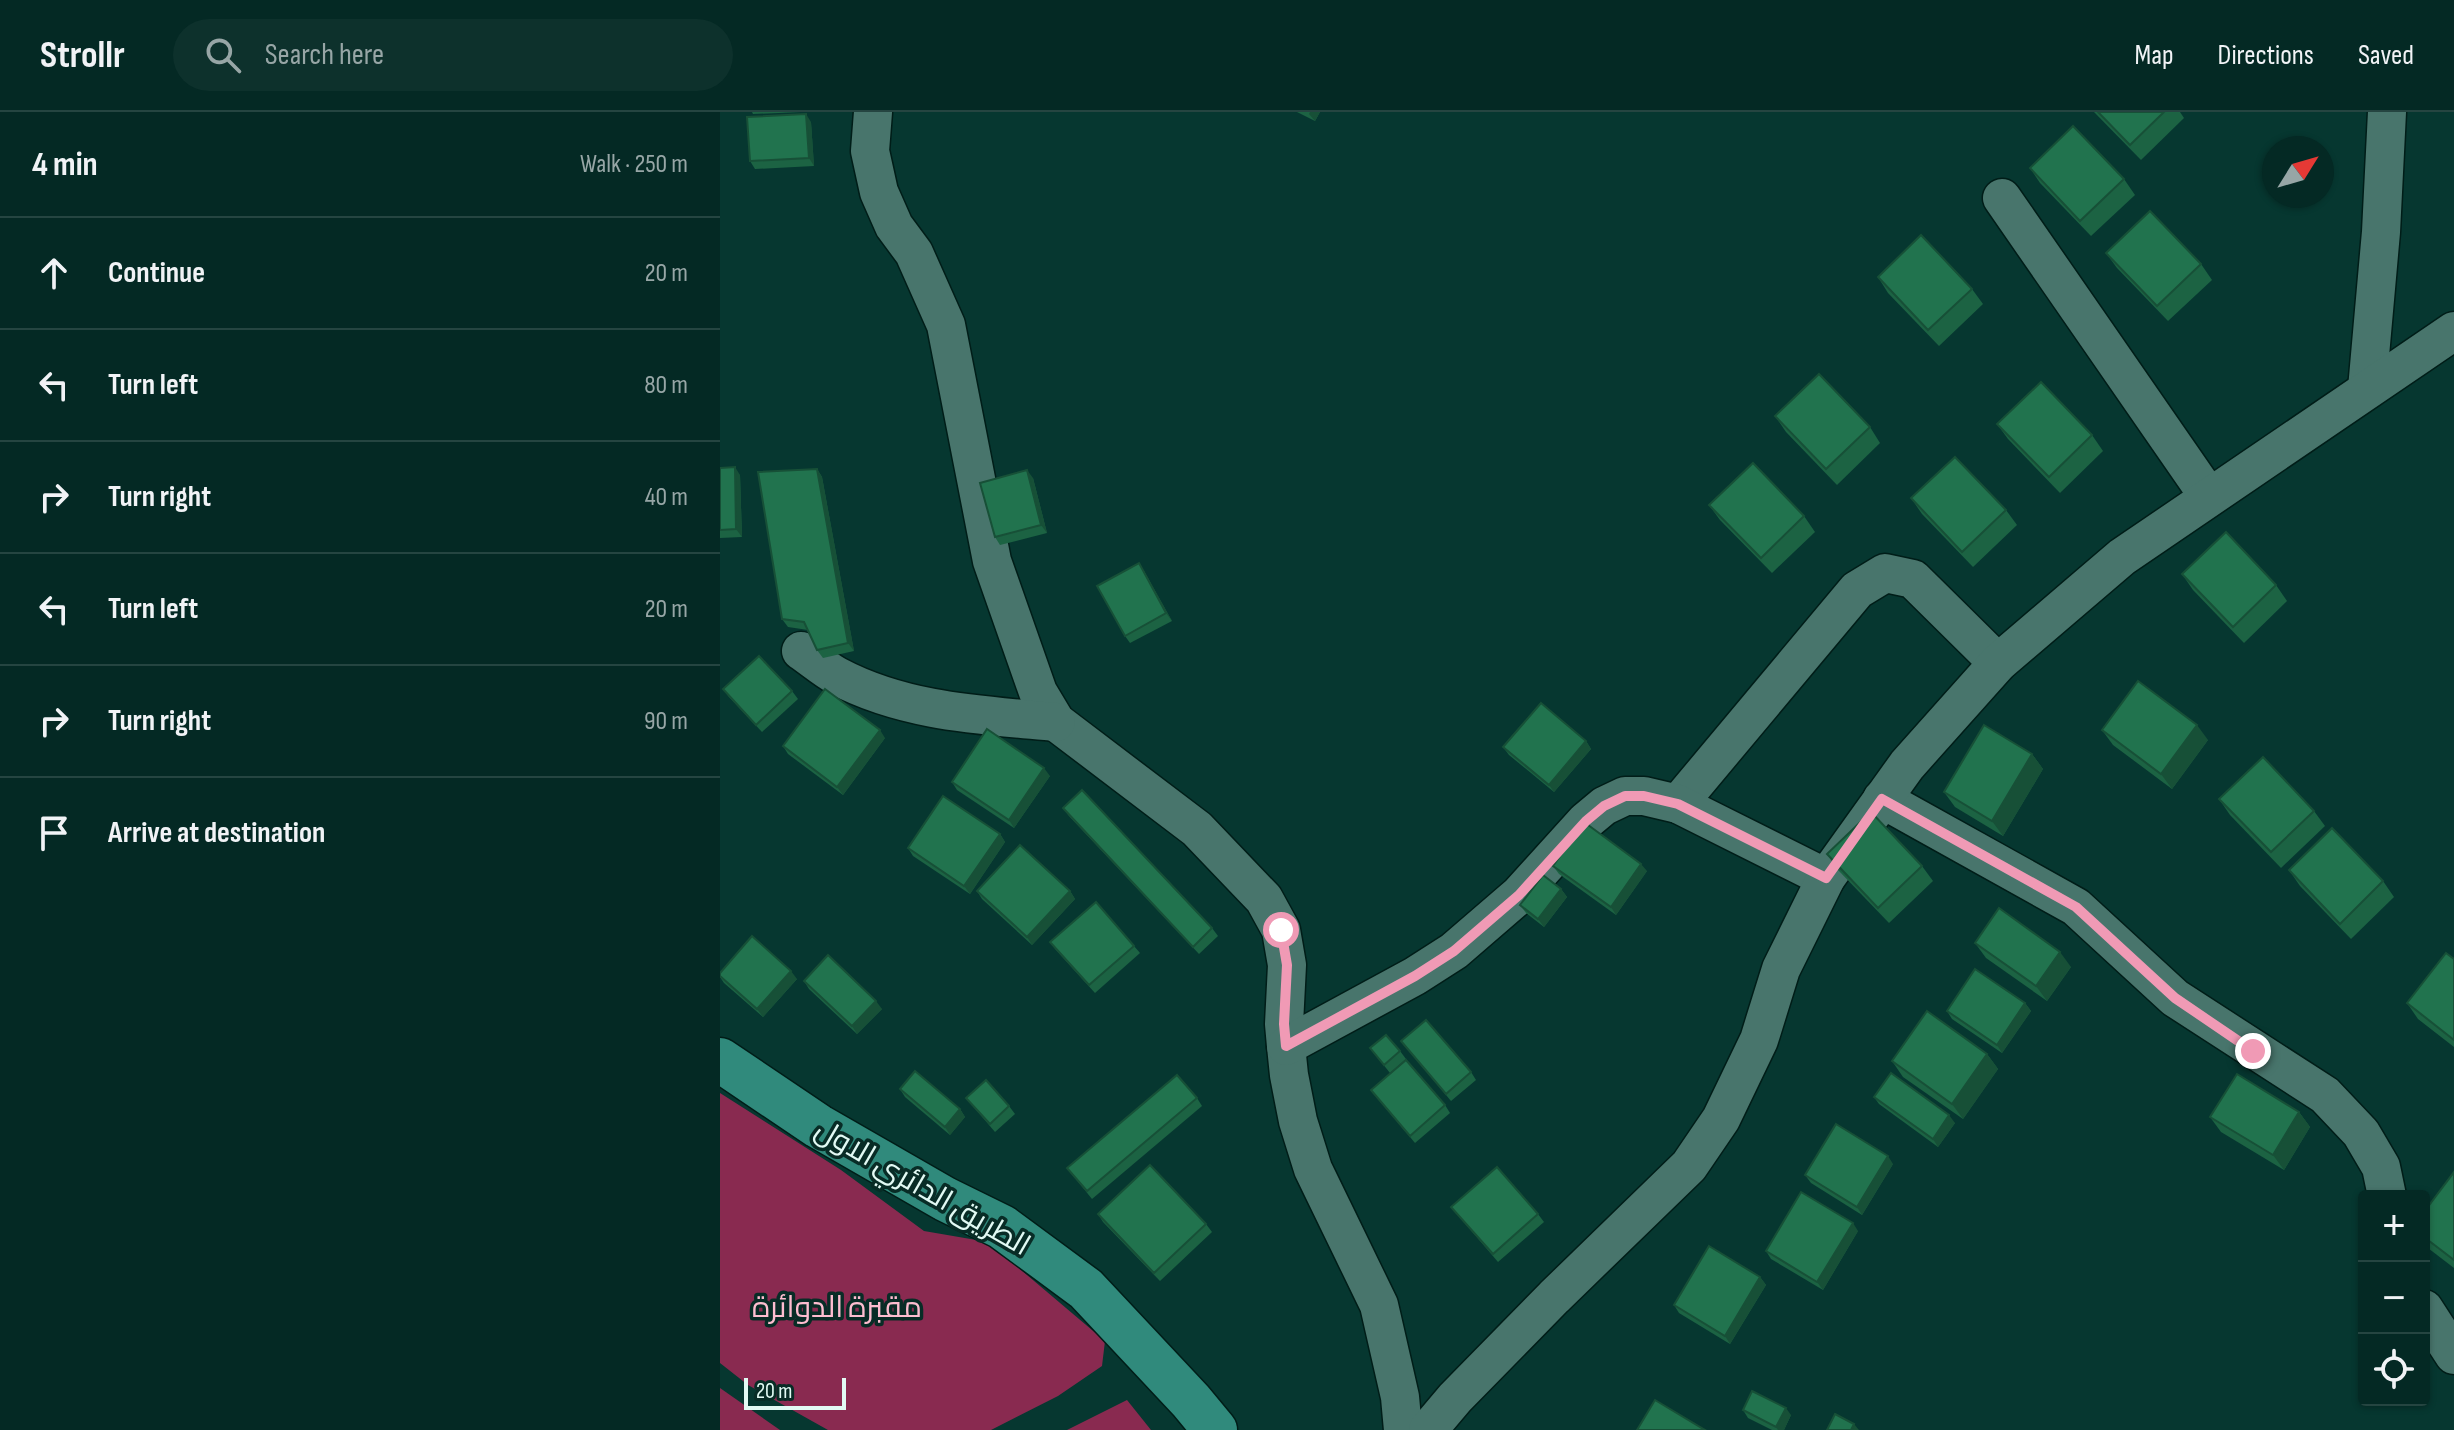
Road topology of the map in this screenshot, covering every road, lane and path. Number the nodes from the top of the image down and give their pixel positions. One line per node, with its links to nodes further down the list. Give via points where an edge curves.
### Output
1 (873, 112): 9 (street, via 870,151 879,192 946,325 992,561 1038,692)
2 (2387, 112): 5 (street)
3 (2002, 198): 6 (street)
4 (2454, 331): 5 (street)
5 (2367, 389): 6 (street)
6 (2209, 497): 8 (street, via 2122,557)
7 (801, 651): 9 (street, via 836,675 901,702)
8 (1998, 663): 10 (street); 11 (street, via 1913,579 1885,573 1857,590)
9 (1056, 722): 13 (street, via 1197,829 1264,899 1281,930 1287,965)
10 (1882, 799): 12 (street); 15 (street, via 2076,907 2175,998 2325,1095 2361,1133 2381,1167)
11 (1678, 804): 12 (street); 13 (street, via 1625,796 1604,806 1519,895 1454,951)
12 (1826, 878): 20 (street, via 1781,969 1740,1080 1689,1166)
13 (1286, 1046): 19 (street, via 1298,1121 1313,1169 1379,1305)
14 (720, 1060): 18 (main road, الطريق الدائري الاول, via 818,1126 1002,1227 1086,1289)
15 (2386, 1190)
16 (2430, 1318): 17 (street)
17 (2454, 1355)
18 (1215, 1430)
19 (1403, 1430)
20 (1428, 1430)

